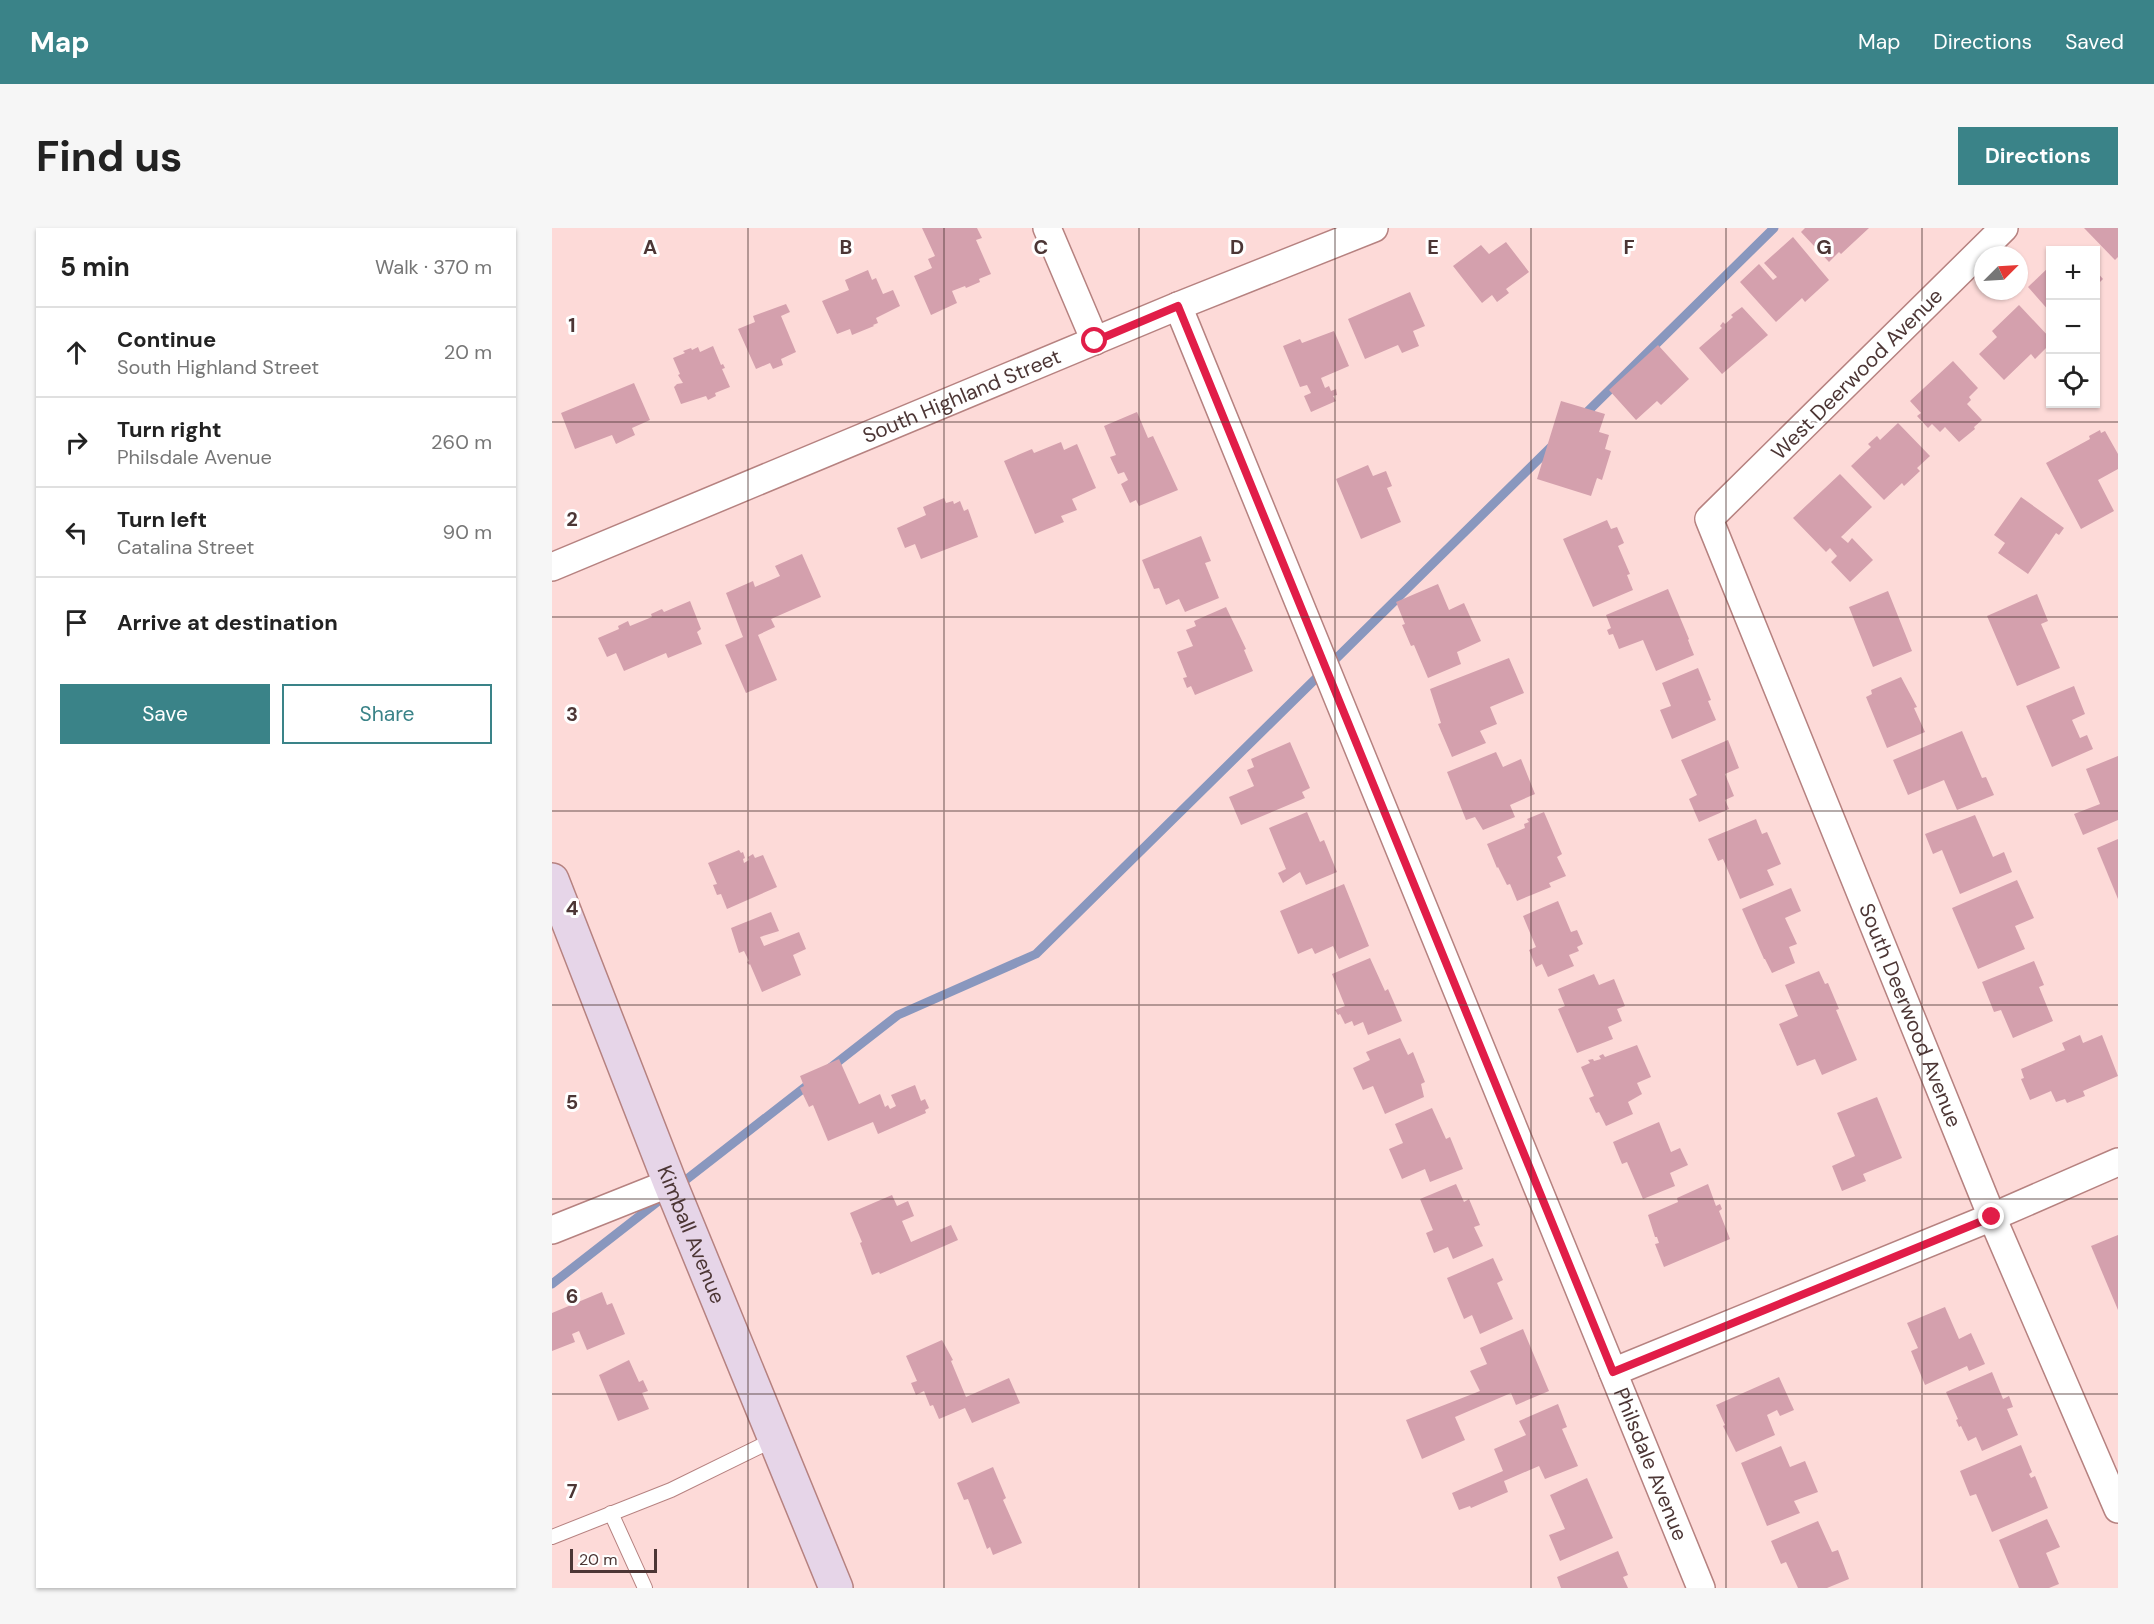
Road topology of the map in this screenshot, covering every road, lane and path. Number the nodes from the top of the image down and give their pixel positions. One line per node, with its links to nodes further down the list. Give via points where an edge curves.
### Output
1 (1047, 228): 5 (street)
2 (1374, 228): 4 (street, South Highland Street)
3 (2004, 228): 6 (street, West Deerwood Avenue)
4 (1178, 306): 5 (street, South Highland Street); 13 (street, Philsdale Avenue)
5 (1095, 341): 7 (street, South Highland Street)
6 (1709, 519): 11 (street, South Deerwood Avenue)
7 (552, 567)
8 (552, 880): 10 (main road, Kimball Avenue)
9 (2118, 1162): 11 (street)
10 (670, 1183): 12 (street); 14 (main road, Kimball Avenue)
11 (1992, 1217): 13 (street); 15 (street, South Deerwood Avenue)
12 (552, 1230)
13 (1613, 1372): 20 (street, Philsdale Avenue)
14 (775, 1439): 16 (lane, via 671,1490); 19 (main road, Kimball Avenue)
15 (2118, 1509)
16 (610, 1513): 17 (lane); 18 (lane)
17 (552, 1537)
18 (645, 1588)
19 (836, 1588)
20 (1701, 1588)

